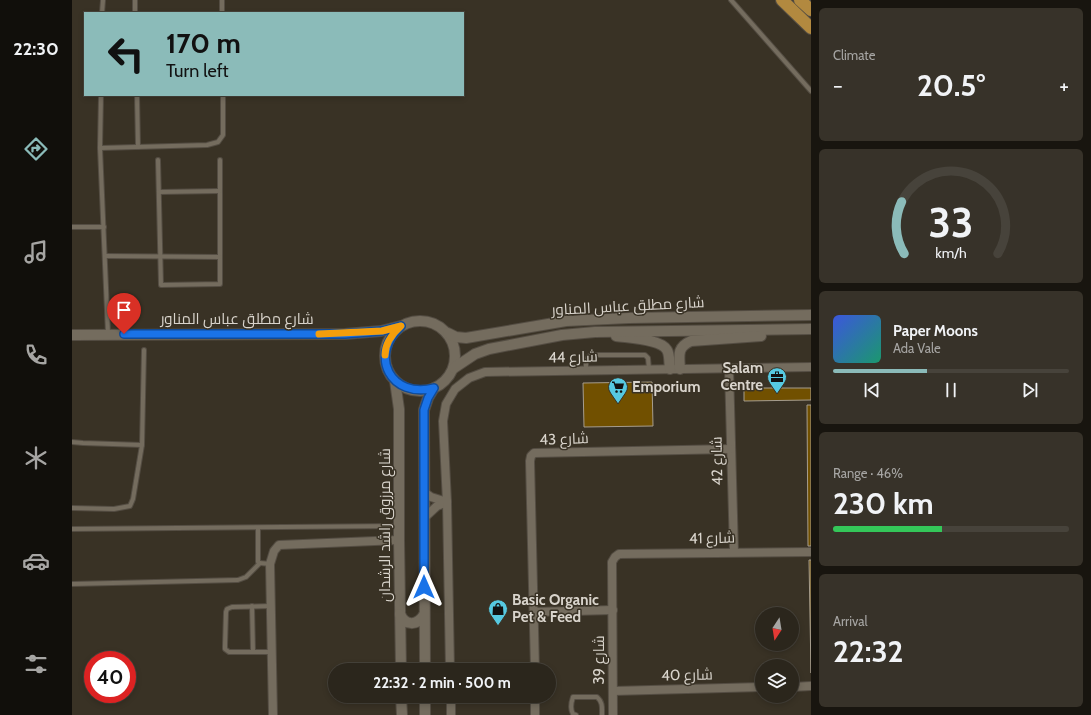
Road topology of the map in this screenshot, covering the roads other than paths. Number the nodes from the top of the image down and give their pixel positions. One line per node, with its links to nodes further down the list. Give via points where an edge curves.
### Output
1 (103, 0): 6 (lane)
2 (135, 0): 7 (lane)
3 (222, 0): 8 (lane)
4 (731, 0): 10 (lane)
5 (782, 0): 9 (highway)
6 (102, 12)
7 (135, 12)
8 (222, 12)
9 (811, 28)
10 (811, 91)
11 (101, 96): 15 (lane)
12 (137, 96): 14 (lane)
13 (223, 96): 14 (lane, via 223,135 218,142 208,145)
14 (138, 147): 15 (lane)
15 (100, 148): 21 (lane)
16 (158, 160): 19 (lane)
17 (220, 160): 18 (lane)
18 (220, 191): 19 (lane); 24 (lane)
19 (159, 192): 23 (lane)
20 (72, 227): 21 (lane)
21 (104, 227): 22 (lane)
22 (105, 256): 23 (lane); 31 (lane)
23 (160, 256): 24 (lane); 24 (lane, via 161,285 220,284)
24 (220, 256)
25 (811, 315): 30 (street, شارع مطلق عباس المناور, via 566,320 466,338)
26 (401, 326): 30 (street, via 408,322 426,321 442,327); 31 (street, شارع مطلق عباس المناور, via 382,331 345,334); 41 (street, via 390,338 385,352 389,372)
27 (792, 329): 28 (street, شارع مطلق عباس المناور); 29 (street, شارع مطلق عباس المناور); 38 (street, via 762,336 691,341 684,344 680,350)
28 (811, 329)
29 (595, 332): 35 (street, شارع مطلق عباس المناور, via 562,335 489,350 475,354); 37 (street, via 663,345 668,351)
30 (448, 333): 35 (street, via 456,350)
31 (108, 334): 32 (street, شارع مطلق عباس المناور)
32 (72, 335)
33 (144, 350): 44 (lane)
34 (811, 367): 39 (street, شارع 44)
35 (454, 368): 42 (street, via 446,380)
36 (649, 369): 37 (street, شارع 44); 40 (street, شارع 44); 40 (lane, via 648,358 645,355 594,355 587,359)
37 (670, 369): 38 (street, شارع 44)
38 (680, 369): 39 (street, شارع 44)
39 (729, 369): 45 (street, شارع 42)
40 (586, 370): 47 (street, شارع 44, via 485,372 469,378 455,389 446,404 443,421)
41 (395, 380): 42 (street, via 413,390 424,391); 50 (street, شارع مرزوق راشد الرشدان, via 399,409)
42 (434, 388): 46 (street, via 424,410)
43 (72, 442): 44 (lane)
44 (142, 445): 48 (lane, via 130,506 114,510)
45 (731, 449): 54 (street, شارع 42); 63 (street, شارع 43, via 534,453 530,461)
46 (424, 492): 47 (street); 49 (street)
47 (446, 502): 49 (street, via 437,506); 70 (street, شارع 44)
48 (72, 508)
49 (424, 518): 65 (street)
50 (399, 526): 51 (lane); 53 (street, شارع مرزوق راشد الرشدان)
51 (258, 528): 52 (lane); 57 (lane, via 257,559)
52 (72, 529)
53 (399, 540): 58 (street, via 279,545); 64 (street, شارع مرزوق راشد الرشدان)
54 (734, 552): 55 (street, شارع 41); 56 (street, شارع 41, via 619,554)
55 (811, 552)
56 (615, 557): 62 (street, شارع 39, via 612,562)
57 (260, 563): 58 (lane); 59 (lane, via 246,577 238,580)
58 (270, 564): 61 (street)
59 (72, 584)
60 (252, 606): 61 (lane); 66 (lane); 66 (lane, via 227,609 225,646 229,652)
61 (270, 606): 67 (street)
62 (613, 610): 63 (street); 75 (street, شارع 39)
63 (534, 612): 71 (street, شارع 43)
64 (400, 614): 65 (street, via 402,619 411,624 417,623); 68 (street, شارع مرزوق راشد الرشدان)
65 (424, 615): 69 (street)
66 (252, 652): 67 (lane)
67 (272, 652): 80 (street)
68 (401, 663)
69 (425, 663)
70 (450, 663)
71 (535, 663)
72 (799, 686): 73 (street)
73 (811, 686)
74 (755, 687): 75 (street, شارع 40)
75 (613, 691): 87 (street, شارع 39)
76 (401, 703): 81 (street)
77 (425, 703): 82 (street)
78 (451, 703): 83 (street)
79 (535, 703): 84 (street)
80 (273, 715)
81 (402, 715)
82 (425, 715)
83 (451, 715)
84 (535, 715)
85 (576, 715): 86 (lane, via 571,711 573,697 597,697 602,704)
86 (601, 715): 87 (lane)
87 (613, 715)

